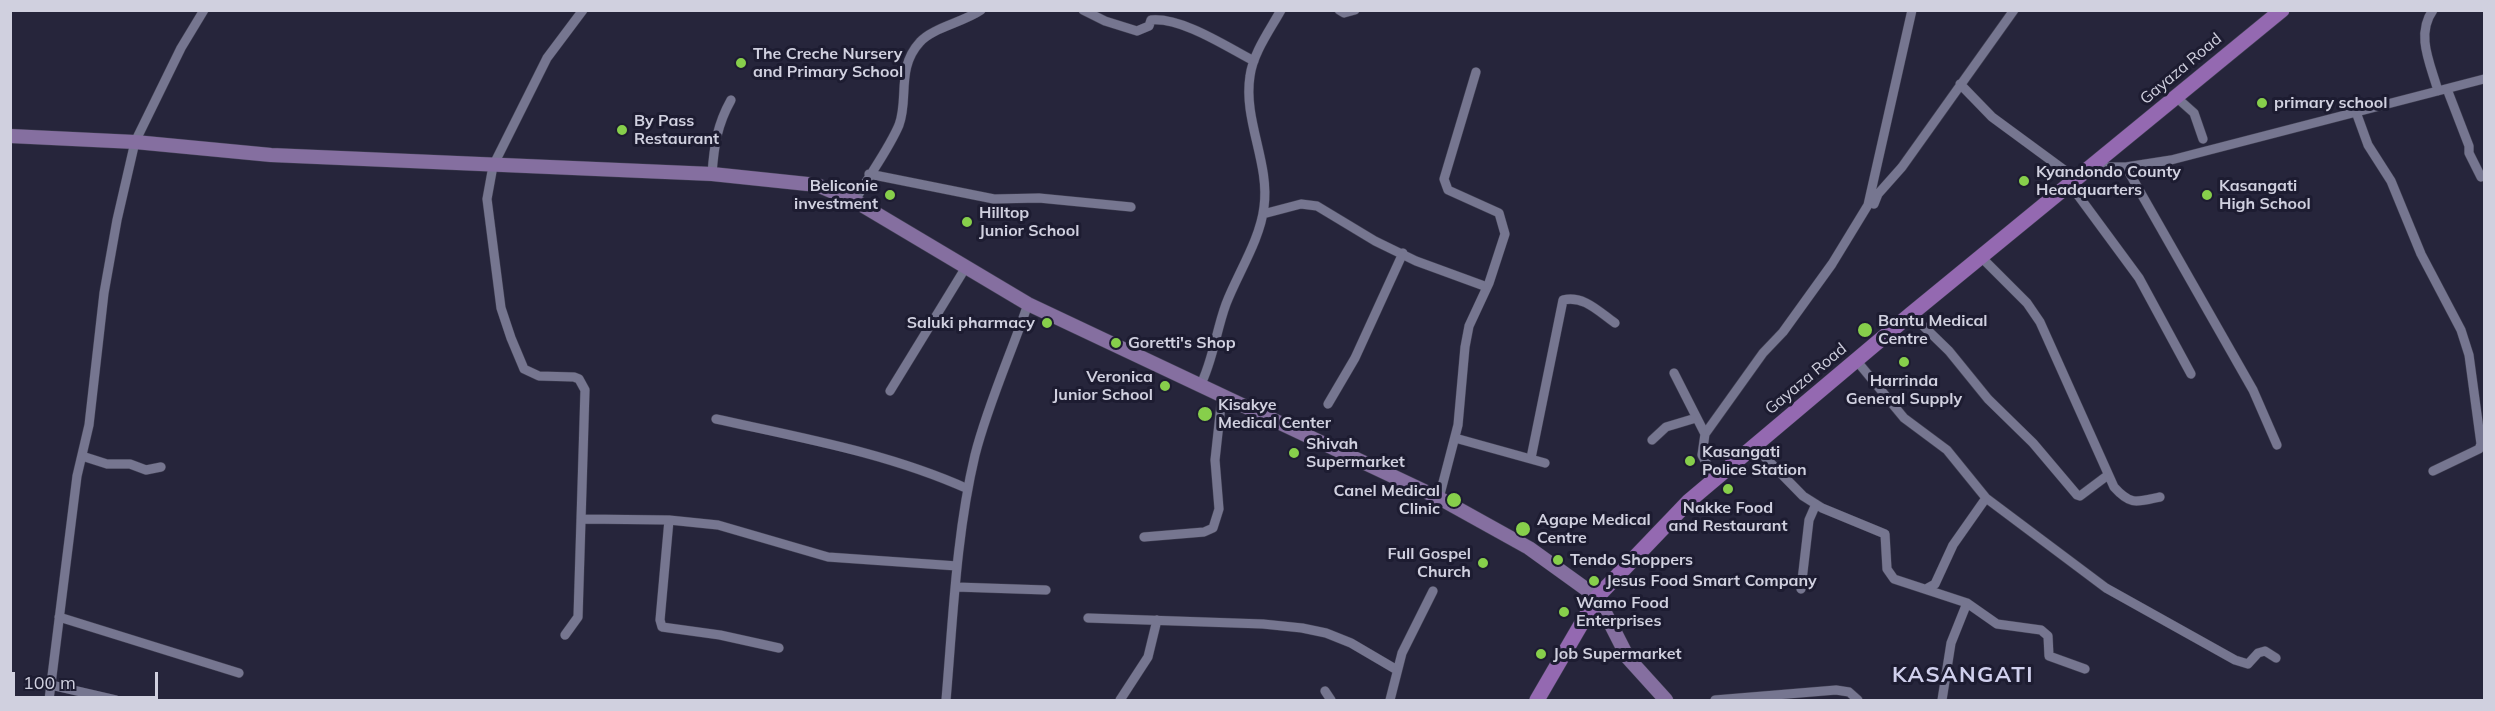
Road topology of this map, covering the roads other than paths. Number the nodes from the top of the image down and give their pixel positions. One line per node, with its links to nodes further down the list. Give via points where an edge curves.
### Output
1 (204, 10): 23 (street)
2 (583, 10): 24 (street, via 547,58)
3 (981, 10): 28 (street, via 920,42 907,65 899,125)
4 (1083, 10): 12 (street, via 1137,31 1149,26)
5 (1281, 10): 13 (street)
6 (1339, 10): 7 (street)
7 (1355, 10)
8 (1912, 10): 34 (street, via 1875,182)
9 (2014, 10): 16 (street, via 1972,73)
10 (2282, 10): 18 (main road, Gayaza Road)
11 (2433, 10): 17 (street, via 2423,35)
12 (1151, 16): 13 (street, via 1187,28)
13 (1254, 61): 33 (street, via 1249,96 1263,176)
14 (1476, 72): 38 (street, via 1444,179 1448,190 1492,208 1503,222 1504,242)
15 (2484, 79): 17 (street)
16 (1960, 84): 30 (street, via 1992,117); 34 (street)
17 (2443, 90): 20 (street); 29 (street)
18 (2176, 97): 22 (street, via 2194,113); 25 (main road, Gayaza Road)
19 (731, 100): 27 (street, via 715,139)
20 (2356, 112): 26 (street); 60 (street, via 2368,145 2391,181 2421,254 2454,313 2469,355 2481,444 2479,449)
21 (10, 136): 23 (street)
22 (2203, 139)
23 (135, 142): 24 (street, via 271,155); 56 (street, via 104,293)
24 (493, 166): 27 (street); 68 (street, via 488,199 501,308 511,338 527,372 574,377 585,390)
25 (2091, 166): 26 (street); 30 (main road, Gayaza Road)
26 (2126, 168): 54 (street, via 2253,390)
27 (712, 174): 31 (street, via 798,181)
28 (869, 174): 31 (street); 32 (street, via 994,199 1038,198)
29 (2481, 177)
30 (2072, 180): 36 (main road, Gayaza Road); 44 (street, via 2139,278)
31 (855, 201): 37 (street)
32 (1131, 207)
33 (1263, 214): 35 (street, via 1301,204 1317,206); 45 (street, via 1226,303 1207,374)
34 (1860, 221): 51 (street, via 1803,305)
35 (1403, 253): 38 (street); 48 (street, via 1355,358)
36 (1981, 257): 40 (main road, Gayaza Road); 61 (street, via 2027,303 2040,322)
37 (966, 267): 39 (street); 46 (street)
38 (1487, 287): 52 (street, via 1467,336)
39 (1028, 304): 45 (street); 63 (street, via 984,423)
40 (1911, 314): 42 (main road, Gayaza Road); 61 (street, via 2077,495)
41 (1615, 324): 57 (street, via 1587,302 1563,300)
42 (1856, 360): 55 (main road, Gayaza Road); 66 (street, via 1904,418 1947,450)
43 (1674, 373): 49 (street)
44 (2191, 374)
45 (1200, 386): 47 (street)
46 (890, 391)
47 (1222, 396): 65 (street); 70 (street, via 1215,460 1219,509 1213,528)
48 (1328, 404)
49 (1696, 418): 51 (street); 53 (street, via 1666,427)
50 (717, 419): 63 (street, via 883,456)
51 (1705, 434): 62 (street, via 1702,455)
52 (1455, 438): 57 (street); 65 (street)
53 (1653, 440)
54 (2277, 445)
55 (1754, 446): 62 (main road, Gayaza Road); 67 (street, via 1803,496)
56 (82, 456): 59 (street, via 146,470); 79 (street)
57 (1531, 458): 58 (street)
58 (1545, 463)
59 (161, 467)
60 (2433, 471)
61 (2108, 475): 64 (street, via 2129,501)
62 (1715, 478): 77 (main road, Gayaza Road)
63 (968, 489): 71 (street)
64 (2160, 497)
65 (1439, 498): 77 (street, via 1529,548)
66 (1986, 498): 74 (street, via 1953,545 1935,584); 84 (street, via 2106,588 2220,654 2248,664 2261,651)
67 (1816, 504): 73 (street, via 1807,529); 74 (street, via 1885,534 1890,574 1894,579)
68 (583, 519): 69 (street); 82 (street, via 578,616)
69 (669, 520): 71 (street, via 726,527 828,557); 83 (street, via 662,627)
70 (1144, 537)
71 (957, 566): 72 (street)
72 (956, 587): 75 (street); 92 (street)
73 (1802, 589)
74 (1926, 589): 78 (street)
75 (1046, 590)
76 (1433, 591): 86 (street)
77 (1596, 597): 96 (main road, Gayaza Road); 97 (street, via 1628,658)
78 (1967, 603): 85 (street, via 1996,624 2041,630 2048,636 2049,656); 100 (street, via 1951,643)
79 (59, 617): 87 (street); 88 (street)
80 (1088, 618): 81 (street)
81 (1157, 620): 86 (street, via 1302,628 1352,643); 93 (street, via 1148,657)
82 (565, 635)
83 (779, 648)
84 (2276, 658)
85 (2085, 669)
86 (1397, 670): 95 (street)
87 (240, 673)
88 (51, 685): 90 (street); 91 (street)
89 (1325, 691): 94 (street)
90 (49, 700)
91 (116, 700)
92 (946, 700)
93 (1120, 700)
94 (1331, 700)
95 (1392, 700)
96 (1537, 700)
97 (1666, 700)
98 (1715, 700): 99 (street, via 1836,690 1848,692)
99 (1858, 700)
100 (1942, 700)

